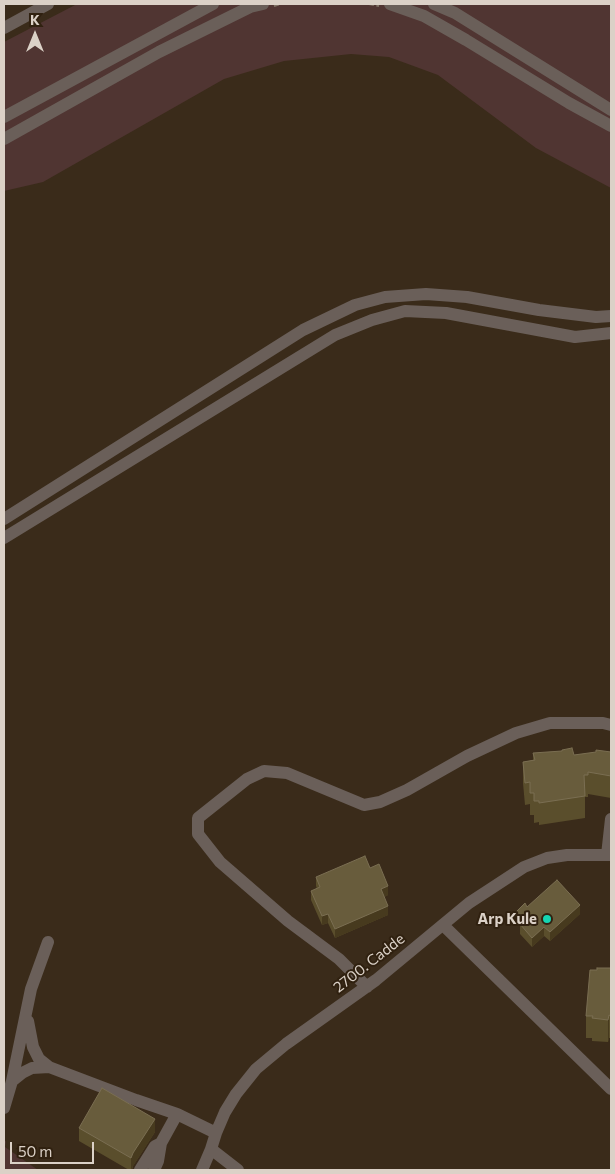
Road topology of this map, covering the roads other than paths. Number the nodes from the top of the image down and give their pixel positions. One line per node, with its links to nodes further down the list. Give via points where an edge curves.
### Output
1 (48, 4): 6 (street)
2 (213, 4): 8 (street)
3 (263, 4): 10 (street, via 250,7 159,52)
4 (390, 4): 9 (street, via 424,16)
5 (434, 4): 7 (street, via 455,13)
6 (4, 28)
7 (611, 110)
8 (4, 117)
9 (611, 126)
10 (4, 139)
11 (611, 316): 13 (street, via 596,317 467,297 426,294 385,297 355,305 303,330)
12 (611, 333): 14 (street, via 575,336 446,313 405,311 372,320 335,335)
13 (4, 519)
14 (4, 538)
15 (611, 724): 20 (street, via 550,723 516,733 407,790 364,805 287,773 264,770 247,779 198,818 198,834 220,862 288,921 339,959)
16 (611, 820): 17 (street)
17 (609, 855): 18 (street, 2700. Cadde, via 567,855 524,867)
18 (442, 925): 20 (street, 2700. Cadde); 24 (street)
19 (48, 942): 21 (street)
20 (367, 987): 27 (street, 2700. Cadde, via 256,1069 236,1094)
21 (28, 1005): 22 (street, via 33,1047 39,1059); 23 (street)
22 (49, 1066): 23 (street, via 32,1068); 26 (street)
23 (12, 1081): 25 (street)
24 (611, 1089)
25 (4, 1108)
26 (177, 1114): 27 (street); 28 (street)
27 (216, 1133): 29 (street, 2700. Cadde)
28 (161, 1142): 30 (street); 31 (street)
29 (211, 1149): 32 (street, 2700. Cadde); 33 (street)
30 (140, 1170)
31 (154, 1170)
32 (202, 1170)
33 (238, 1170)

